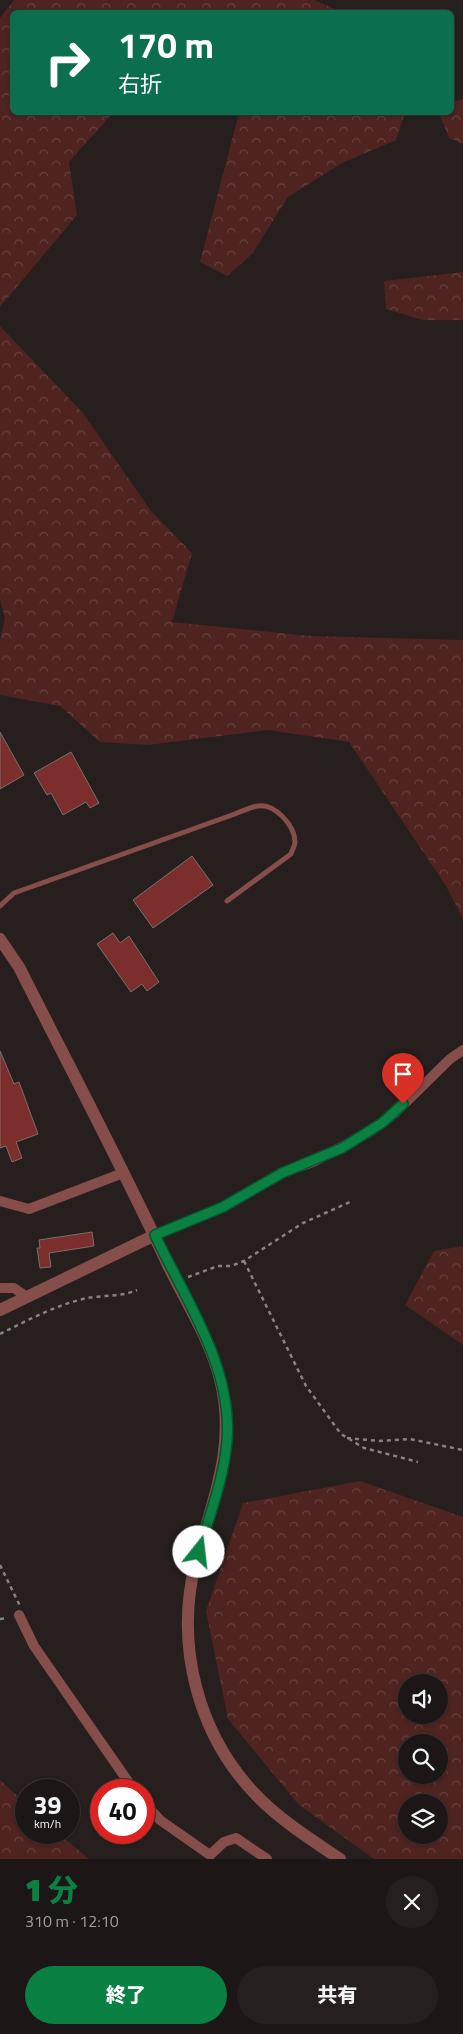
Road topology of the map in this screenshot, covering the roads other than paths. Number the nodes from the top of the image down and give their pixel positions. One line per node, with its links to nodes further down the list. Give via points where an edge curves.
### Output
1 (226, 901): 2 (lane, via 291,854 295,843 293,833 275,811 260,805 14,893)
2 (0, 906)
3 (0, 939): 5 (street, via 19,967)
4 (463, 1050): 7 (street, via 368,1133 313,1162 282,1173 223,1207)
5 (123, 1173): 6 (street, via 29,1209); 7 (street)
6 (0, 1201)
7 (155, 1235): 9 (street); 15 (street, via 215,1362 225,1400 225,1456 195,1564 188,1613 188,1644 195,1687 221,1749 246,1784 276,1814)
8 (0, 1288): 9 (street, via 14,1288)
9 (27, 1297): 10 (street)
10 (0, 1310)
11 (19, 1616): 12 (street, via 34,1646)
12 (126, 1779)
13 (155, 1814): 14 (street, via 210,1855 224,1842 236,1838)
14 (267, 1859)
15 (340, 1859)

